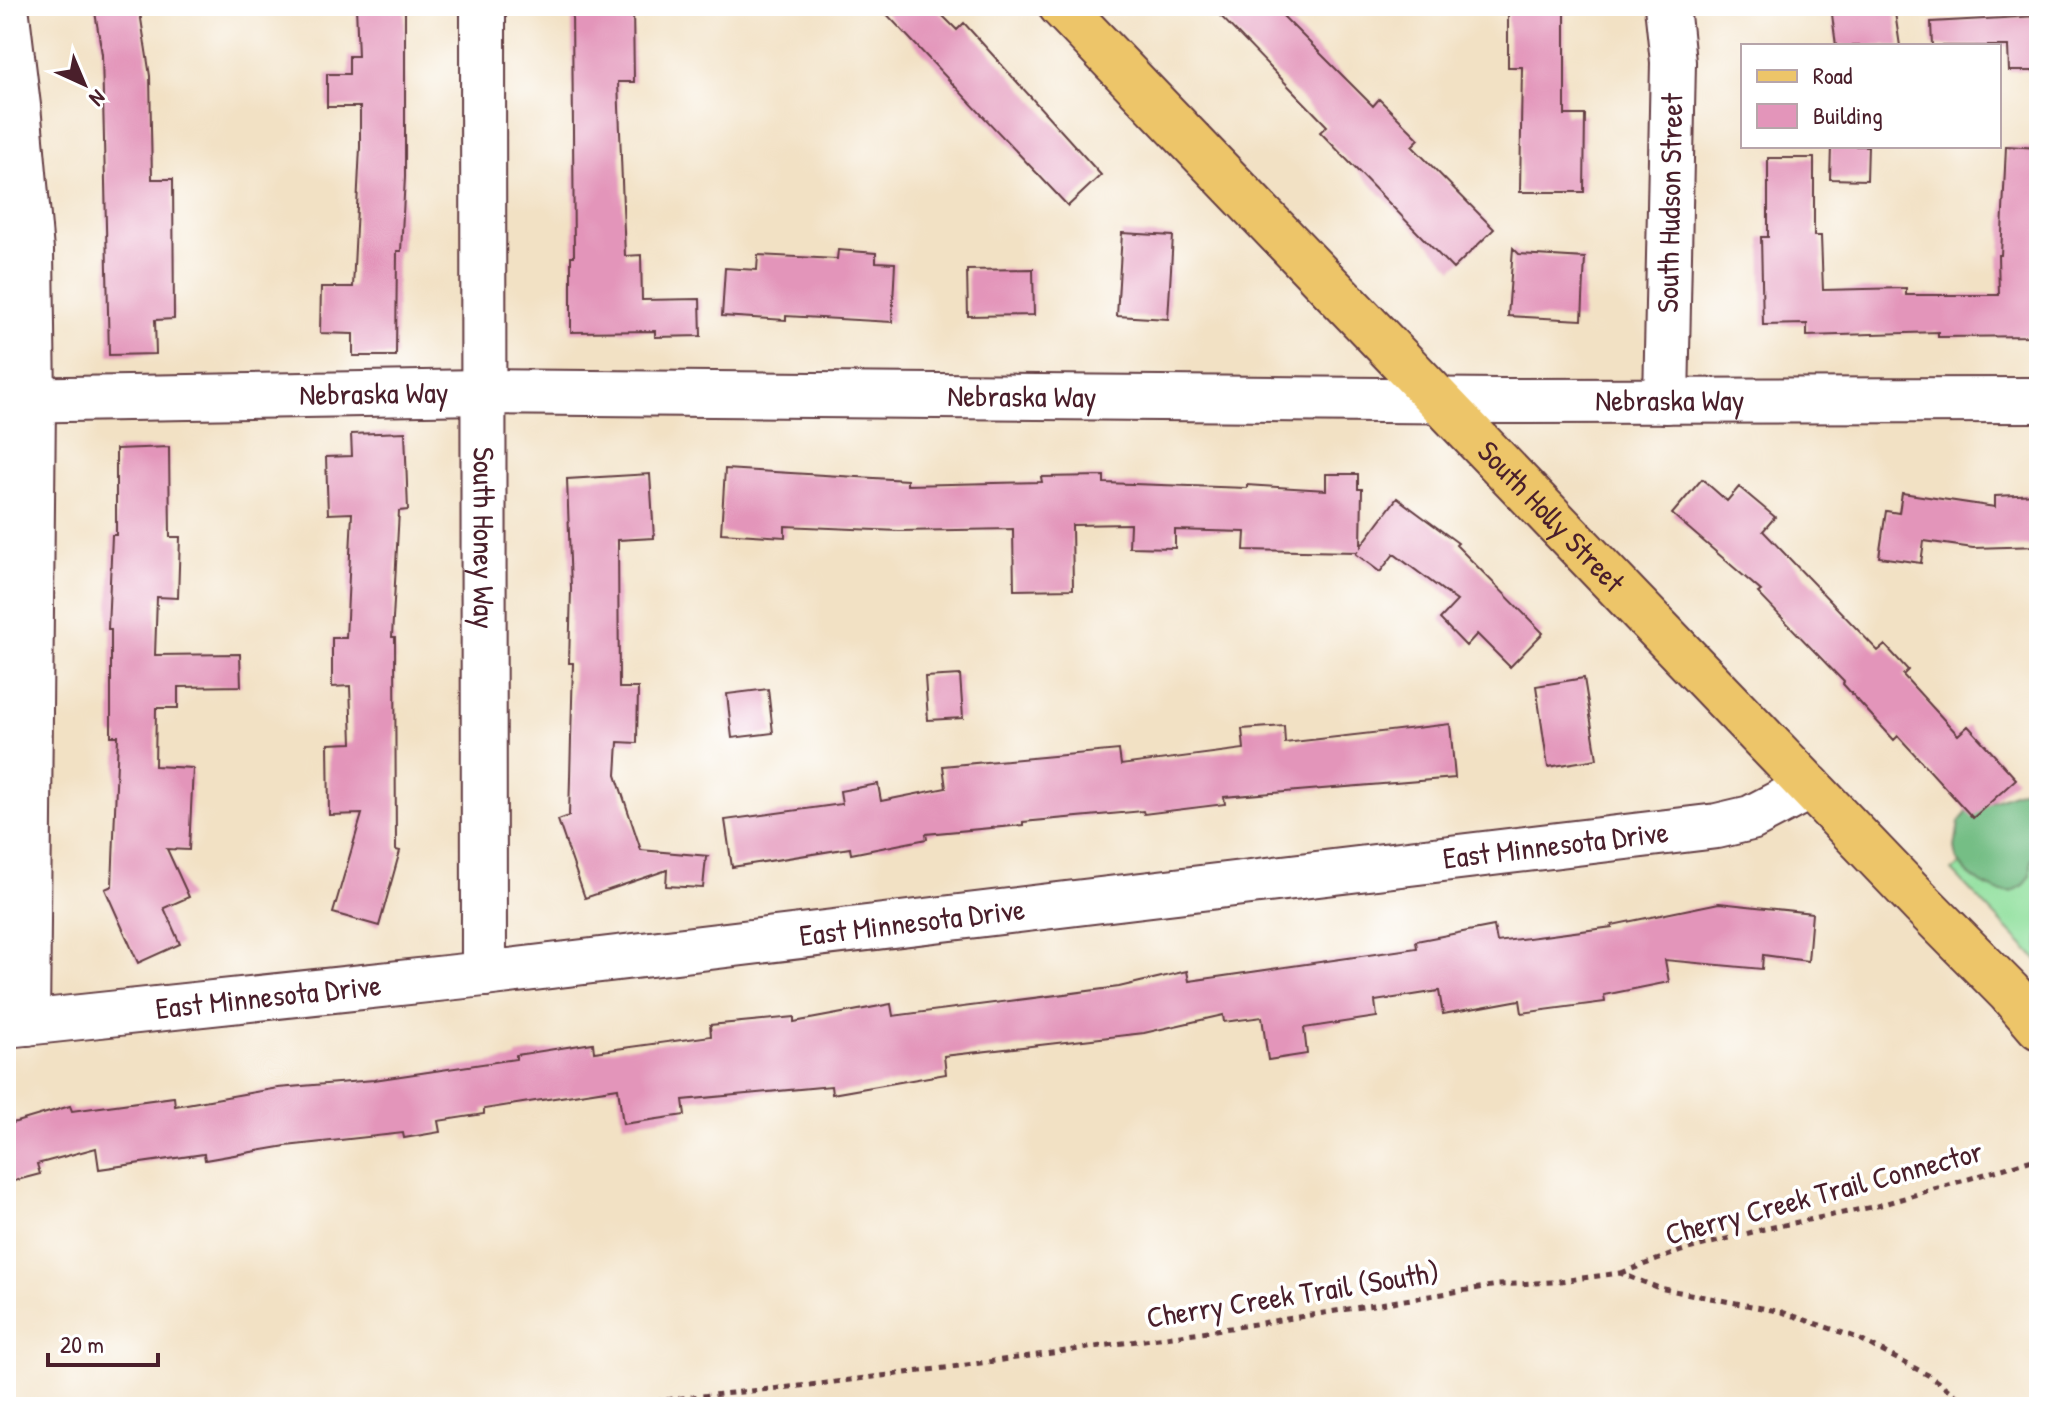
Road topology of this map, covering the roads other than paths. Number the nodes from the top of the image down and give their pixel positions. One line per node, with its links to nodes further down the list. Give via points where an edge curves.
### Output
1 (483, 6): 5 (street, South Honey Way)
2 (1061, 6): 8 (main road, South Holly Street)
3 (1667, 6): 9 (street, South Hudson Street, via 1673,62)
4 (6, 7): 6 (street, via 31,251)
5 (482, 392): 6 (street, Nebraska Way); 8 (street, Nebraska Way); 11 (street, South Honey Way)
6 (19, 400): 12 (street)
7 (2039, 400): 9 (street, Nebraska Way)
8 (1439, 401): 9 (street, Nebraska Way); 10 (main road, South Holly Street)
9 (1666, 401)
10 (1810, 787): 11 (street, East Minnesota Drive, via 1751,818 1717,826); 13 (main road, South Holly Street)
11 (484, 974): 12 (street, East Minnesota Drive)
12 (16, 1024)
13 (2039, 1027)

